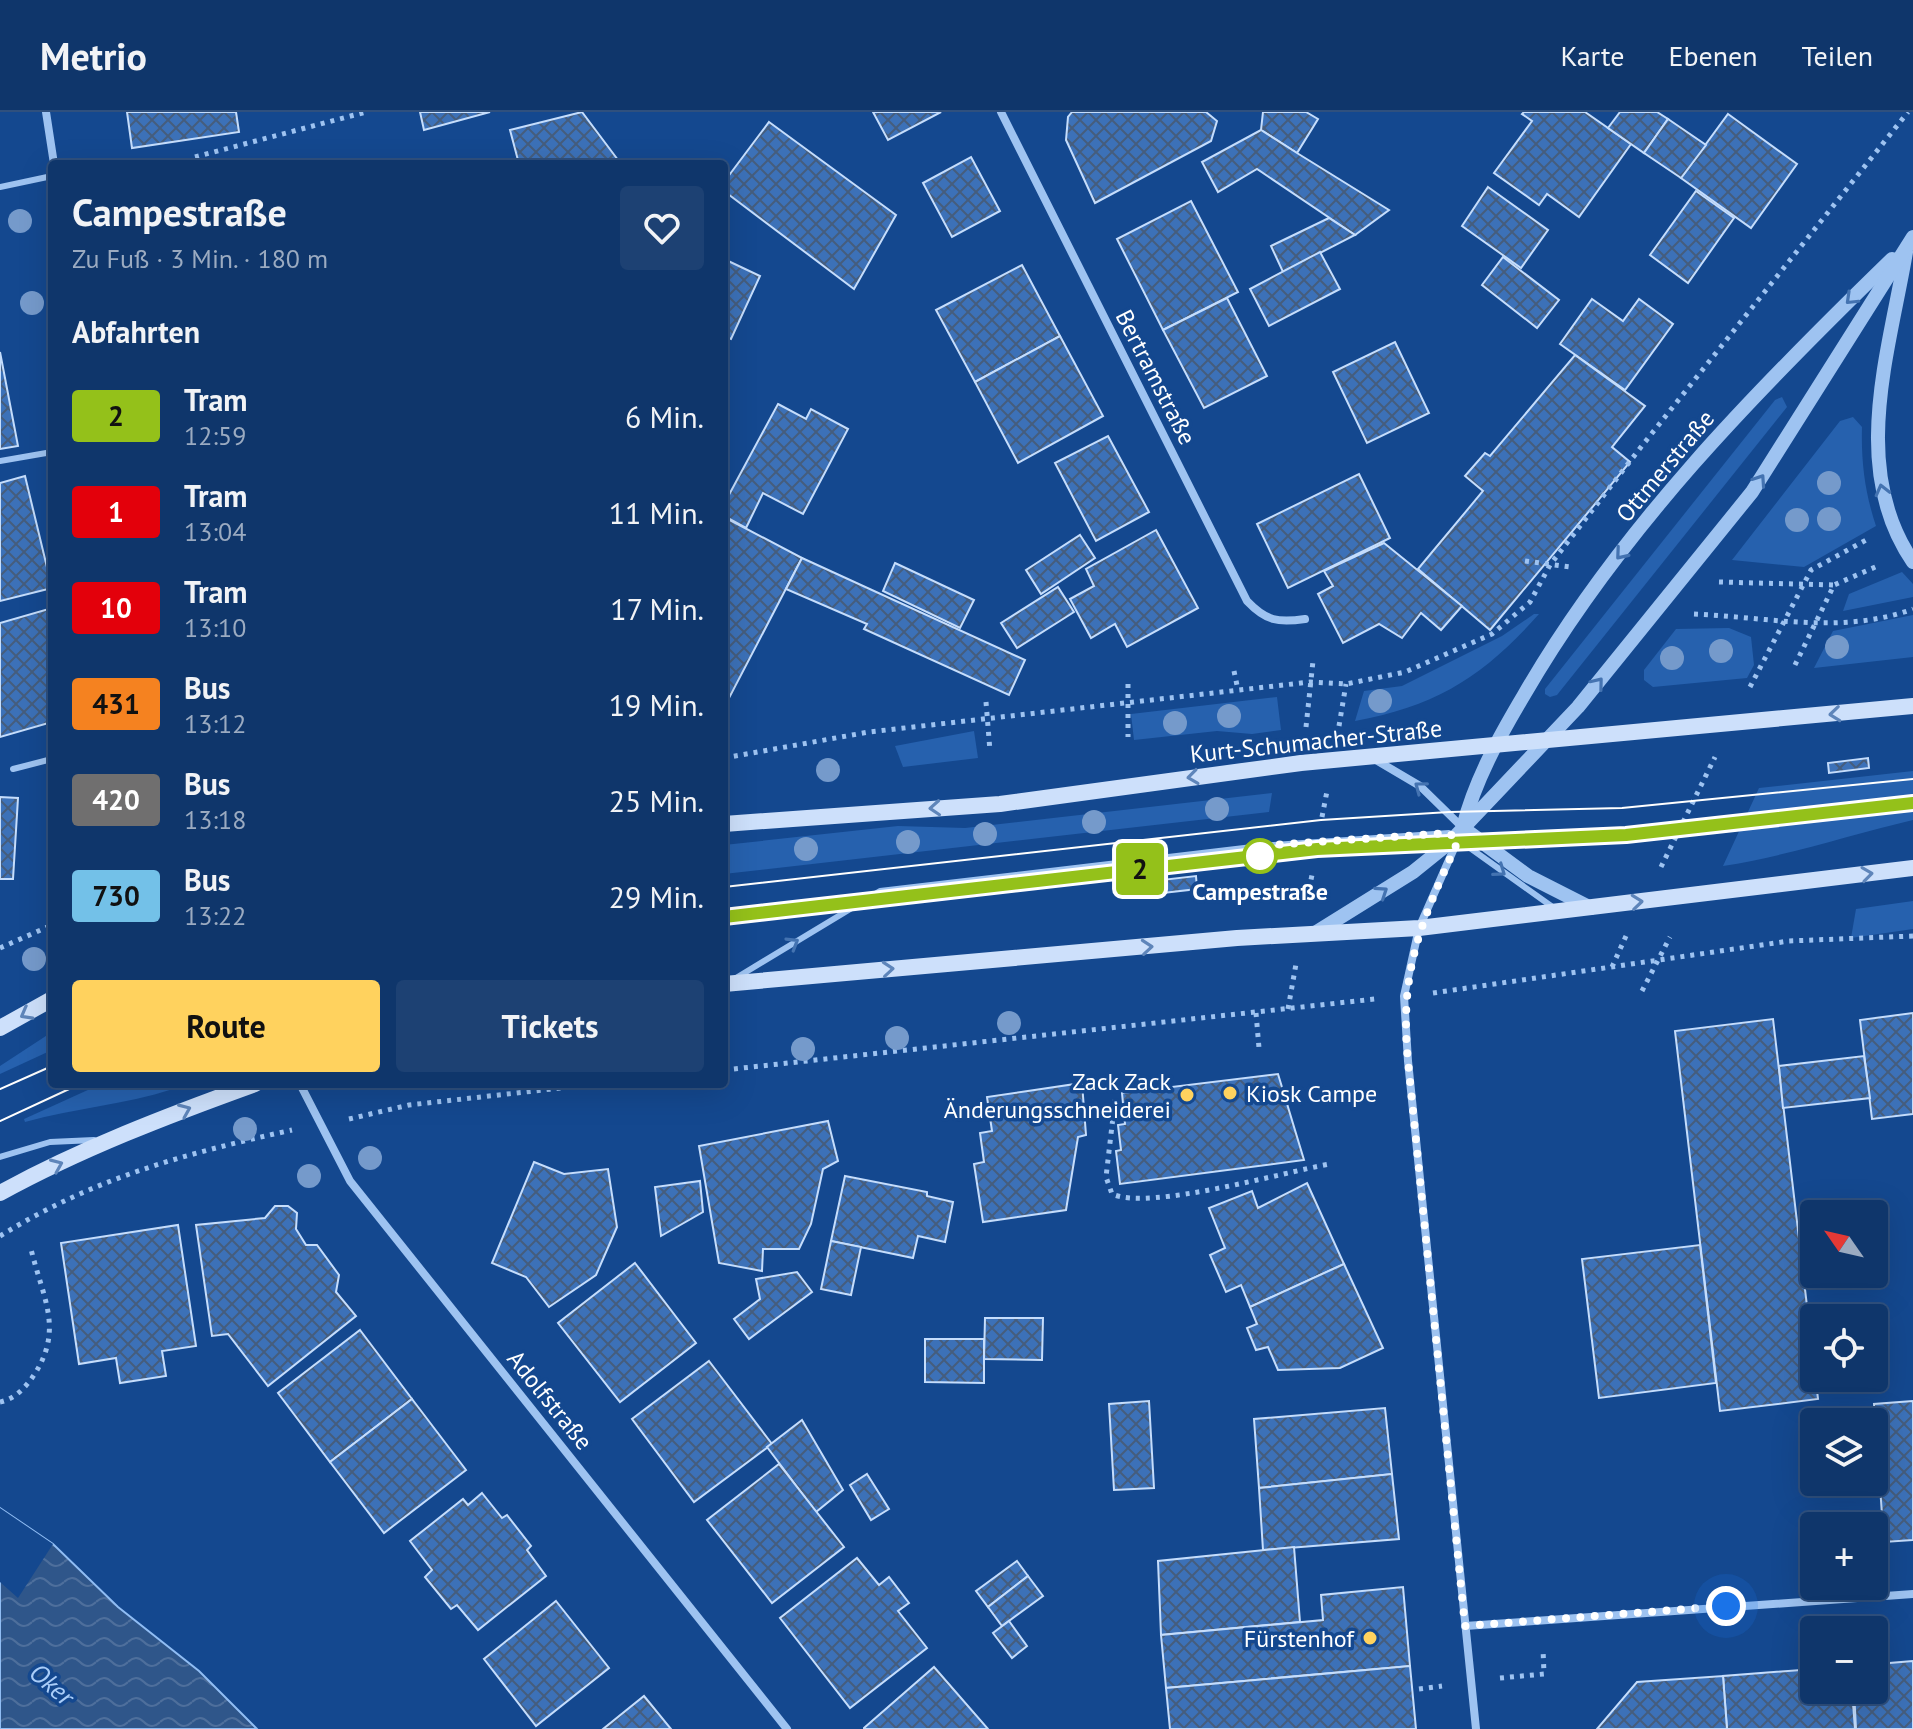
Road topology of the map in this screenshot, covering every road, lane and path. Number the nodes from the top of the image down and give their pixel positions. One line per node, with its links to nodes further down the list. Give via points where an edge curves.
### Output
1 (46, 112): 7 (street)
2 (366, 112): 8 (path)
3 (1001, 112): 6 (street, Bertramstraße)
4 (1014, 112): 6 (street)
5 (1908, 112): 18 (path)
6 (1006, 122): 27 (street, Bertramstraße, via 1247,601 1277,623)
7 (53, 160)
8 (179, 160)
9 (48, 177): 10 (lane)
10 (0, 187)
11 (1910, 241): 16 (street, one-way to 11, via 1887,509 1876,457 1882,393); 43 (street, one-way to 11, via 1752,492); 44 (street, Ottmerstraße, one-way to 44, via 1762,385 1706,449 1581,606)
12 (48, 453): 13 (lane)
13 (0, 461)
14 (1877, 535): 22 (path, via 1811,570)
15 (1525, 561): 18 (path)
16 (1913, 562)
17 (1886, 563): 21 (path)
18 (1550, 565): 19 (path); 24 (path)
19 (1571, 567)
20 (1717, 582): 22 (path)
21 (1834, 585): 22 (path); 29 (path)
22 (1801, 587): 28 (path)
23 (1539, 601): 24 (path)
24 (1530, 602): 33 (path, via 1492,634 1405,672 1346,684)
25 (1913, 609): 29 (path, via 1872,620)
26 (1703, 614): 28 (path)
27 (1305, 619)
28 (1784, 621): 29 (path); 40 (path)
29 (1816, 623): 31 (path)
30 (1313, 661): 33 (path)
31 (1795, 665)
32 (1234, 671): 35 (path)
33 (1310, 682): 35 (path); 41 (path)
34 (1128, 684): 37 (path)
35 (1238, 690): 37 (path)
36 (986, 702): 39 (path)
37 (1128, 703): 39 (path); 42 (path)
38 (1913, 706): 40 (main road, Kurt-Schumacher-Straße, one-way to 40)
39 (988, 719): 45 (path); 46 (path, via 869,732)
40 (1731, 725): 43 (main road, Kurt-Schumacher-Straße); 53 (path)
41 (1306, 727)
42 (1128, 737)
43 (1546, 742): 44 (main road, Kurt-Schumacher-Straße); 51 (street)
44 (1494, 747): 47 (main road, Kurt-Schumacher-Straße); 51 (street, Ottmerstraße)
45 (990, 751)
46 (728, 757)
47 (1370, 757): 50 (main road, Kurt-Schumacher-Straße, one-way to 50, via 1000,804); 51 (street, one-way to 47, via 1420,786)
48 (48, 760): 49 (lane)
49 (13, 769)
50 (728, 824)
51 (1458, 836): 54 (street); 55 (lane, one-way to 55); 57 (street); 58 (street, one-way to 51, via 1413,872); 64 (lane, one-way to 51, via 880,891 1261,846)
52 (1913, 868): 53 (main road, one-way to 52)
53 (1644, 901): 54 (main road, one-way to 53); 63 (path)
54 (1591, 908): 55 (main road)
55 (1559, 912): 57 (main road)
56 (48, 927): 61 (path)
57 (1419, 928): 58 (main road); 88 (street, via 1404,996 1405,1033)
58 (1315, 933): 65 (main road, one-way to 58)
59 (1913, 936): 62 (path, via 1789,941)
60 (1670, 937): 62 (path)
61 (0, 948)
62 (1657, 963): 63 (path); 66 (path)
63 (1611, 968): 67 (path)
64 (728, 982)
65 (728, 984)
66 (1642, 991)
67 (1432, 993)
68 (1367, 1000): 70 (path)
69 (48, 1001): 71 (main road, one-way to 71)
70 (1256, 1013): 72 (path); 73 (path)
71 (0, 1028)
72 (1259, 1048)
73 (728, 1070)
74 (245, 1088): 80 (main road, one-way to 74)
75 (302, 1088): 93 (street, Adolfstraße, via 350,1181)
76 (561, 1088): 78 (path, via 409,1105)
77 (1115, 1100): 82 (path, via 1106,1177 1112,1194 1124,1200 1189,1193)
78 (358, 1117)
79 (281, 1132): 84 (path, via 208,1147 127,1173)
80 (116, 1140): 81 (lane, via 50,1142); 83 (main road, one-way to 80)
81 (0, 1157)
82 (1330, 1164)
83 (0, 1193)
84 (0, 1236)
85 (31, 1249): 86 (path, via 50,1316 48,1354 26,1387)
86 (0, 1402)
87 (1913, 1594): 88 (street)
88 (1465, 1626): 94 (street)
89 (1542, 1639): 90 (path, via 1544,1674)
90 (1504, 1678)
91 (1435, 1687): 92 (path)
92 (1419, 1689)
93 (787, 1729)
94 (1476, 1729)

